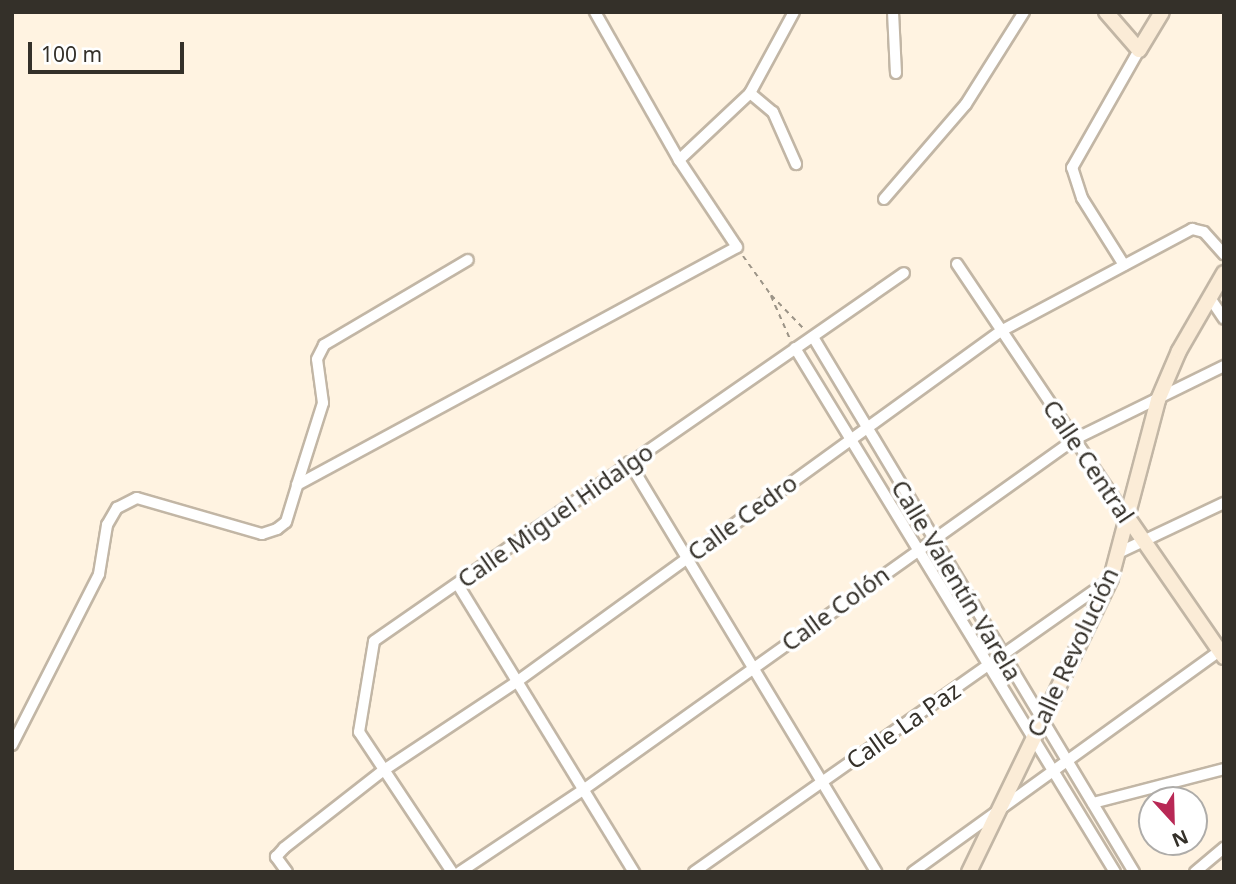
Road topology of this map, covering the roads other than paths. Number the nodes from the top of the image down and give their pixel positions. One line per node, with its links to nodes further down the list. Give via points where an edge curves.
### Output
1 (595, 12): 10 (street)
2 (794, 12): 9 (street)
3 (894, 12): 8 (street)
4 (1024, 12): 12 (street, via 965,104)
5 (1106, 12): 7 (street)
6 (1162, 12): 7 (street)
7 (1139, 50): 16 (street, via 1072,168 1082,198)
8 (896, 73)
9 (750, 93): 10 (street); 11 (street, via 773,113)
10 (679, 160): 30 (street, via 737,247)
11 (796, 164)
12 (884, 199)
13 (1224, 254): 16 (street, Calle Cedro, via 1204,232 1192,229)
14 (468, 260): 30 (street, via 324,345 317,359 323,403)
15 (957, 264): 21 (street, Calle Central)
16 (1124, 265): 21 (street, Calle Cedro)
17 (904, 273): 22 (street, Calle Miguel Hidalgo)
18 (1224, 273): 19 (street, Calle Revolución)
19 (1210, 298): 20 (street); 25 (street, Calle Revolución, via 1179,351)
20 (1224, 319)
21 (1001, 331): 26 (street, Calle Cedro); 27 (street, Calle Central)
22 (813, 337): 23 (street, Calle Miguel Hidalgo); 26 (street, Calle Valentín Varela)
23 (794, 348): 28 (street, Calle Valentín Varela); 29 (street, Calle Miguel Hidalgo)
24 (1224, 366): 25 (street, Calle Colón)
25 (1158, 400): 27 (street, Calle Colón); 32 (street, Calle Revolución)
26 (865, 428): 28 (street, Calle Cedro); 33 (street, Calle Valentín Varela)
27 (1074, 439): 32 (street, Calle Central); 33 (street, Calle Colón)
28 (848, 440): 35 (street, Calle Valentín Varela); 37 (street, Calle Cedro)
29 (629, 463): 37 (street); 39 (street, Calle Miguel Hidalgo)
30 (297, 485): 47 (street, via 286,522 262,534 137,498 117,509 107,525 99,574)
31 (1224, 503): 34 (street)
32 (1128, 518): 34 (street, Calle Central); 36 (street, Calle Revolución)
33 (932, 537): 35 (street, Calle Colón); 41 (street, Calle Valentín Varela)
34 (1142, 539): 36 (street); 40 (street, Calle Central)
35 (917, 548): 42 (street, Calle Valentín Varela); 43 (street, Calle Colón)
36 (1118, 553): 38 (street, Calle Revolución)
37 (687, 557): 43 (street); 44 (street, Calle Cedro)
38 (1111, 578): 41 (street, Calle La Paz); 45 (street, Calle Revolución)
39 (458, 585): 44 (street); 50 (street, Calle Miguel Hidalgo, via 374,641 359,732)
40 (1222, 651): 48 (street)
41 (1002, 655): 42 (street, Calle La Paz); 45 (street, Calle Valentín Varela)
42 (989, 664): 46 (street, Calle Valentín Varela); 52 (street, Calle La Paz)
43 (752, 669): 52 (street); 53 (street, Calle Colón)
44 (515, 683): 50 (street, Calle Cedro); 53 (street)
45 (1042, 718): 46 (street, Calle Revolución); 48 (street, Calle Valentín Varela)
46 (1034, 734): 51 (street, Calle Valentín Varela); 55 (street, Calle Revolución)
47 (12, 745)
48 (1069, 763): 51 (street); 54 (street, Calle Valentín Varela)
49 (1224, 769): 54 (street)
50 (384, 770): 57 (street, Calle Cedro, via 276,857); 58 (street)
51 (1056, 772): 55 (street); 65 (street, Calle Valentín Varela)
52 (820, 783): 61 (street, Calle La Paz); 62 (street)
53 (583, 790): 59 (street, Calle Colón); 60 (street)
54 (1093, 803): 66 (street, Calle Valentín Varela)
55 (998, 811): 63 (street); 64 (street, Calle Revolución)
56 (1224, 848): 67 (street)
57 (287, 872)
58 (452, 872)
59 (460, 872)
60 (634, 872)
61 (694, 872)
62 (876, 872)
63 (913, 872)
64 (969, 872)
65 (1115, 872)
66 (1134, 872)
67 (1195, 872)

